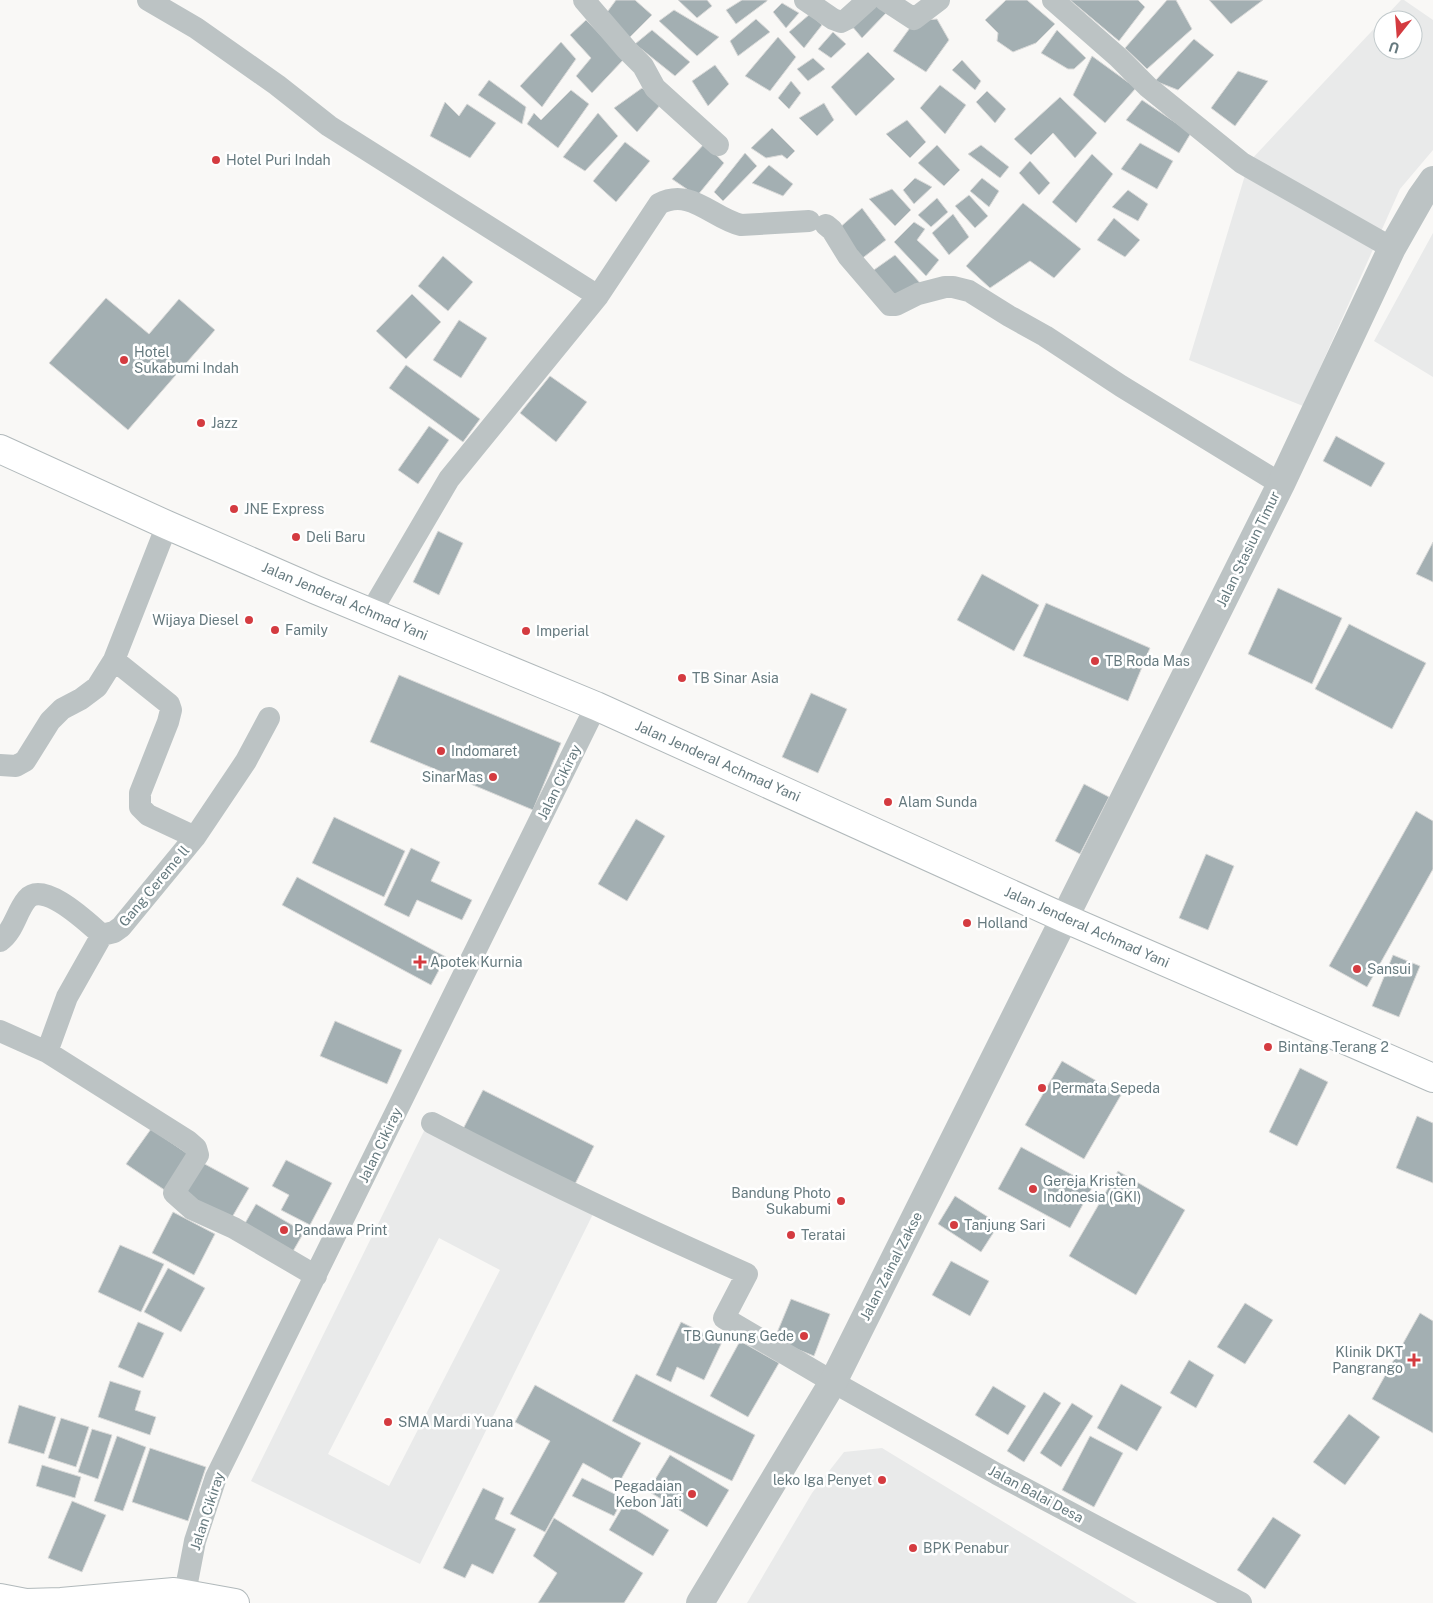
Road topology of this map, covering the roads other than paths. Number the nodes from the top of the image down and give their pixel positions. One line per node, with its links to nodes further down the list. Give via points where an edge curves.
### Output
1 (148, 0): 11 (street, via 196,28 329,126)
2 (584, 0): 8 (street, via 643,66 654,88)
3 (805, 0): 4 (street, via 841,22)
4 (868, 0)
5 (885, 0): 6 (street, via 914,18)
6 (939, 0)
7 (1053, 0): 10 (street, via 1148,86 1242,163)
8 (718, 145)
9 (1433, 180): 10 (street, Jalan Stasiun Timur)
10 (1392, 248): 13 (street, Jalan Stasiun Timur)
11 (598, 296): 13 (street, via 659,204 668,199 691,201 741,225 818,223 832,230 848,256 890,305 946,287 969,291); 15 (street, via 449,479)
12 (0, 449): 14 (main road, Jalan Jenderal Achmad Yani)
13 (1281, 484): 21 (street, Jalan Stasiun Timur)
14 (167, 525): 15 (main road, Jalan Jenderal Achmad Yani); 16 (street)
15 (371, 612): 17 (main road, Jalan Jenderal Achmad Yani)
16 (114, 660): 19 (street, via 97,687 62,709 50,721 25,761 16,766); 20 (street, via 169,704 171,710 140,793 140,807 148,815)
17 (596, 706): 21 (main road, Jalan Jenderal Achmad Yani); 28 (street, Jalan Cikiray)
18 (269, 718): 20 (street, Gang Cereme ll, via 246,761)
19 (0, 765)
20 (195, 837): 22 (street, Gang Cereme ll, via 121,927)
21 (1064, 918): 26 (main road, Jalan Jenderal Achmad Yani); 29 (street, Jalan Zainal Zakse)
22 (102, 935): 23 (street, via 54,897 40,894 27,899); 25 (street, Gang Cereme ll, via 67,997)
23 (0, 941)
24 (0, 1031): 25 (street)
25 (47, 1052): 28 (street, via 196,1148 198,1154 174,1193 192,1209 234,1228)
26 (1433, 1078)
27 (432, 1123): 29 (street, Jalan Balai Desa, via 636,1224 747,1274 724,1318)
28 (316, 1276): 30 (street, Jalan Cikiray, via 216,1477)
29 (833, 1382): 33 (street, Jalan Zainal Zakse); 34 (street, Jalan Balai Desa, via 996,1474)
30 (177, 1596): 31 (main road, via 26,1603); 32 (main road)
31 (0, 1598)
32 (235, 1603)
33 (700, 1603)
34 (1241, 1603)

